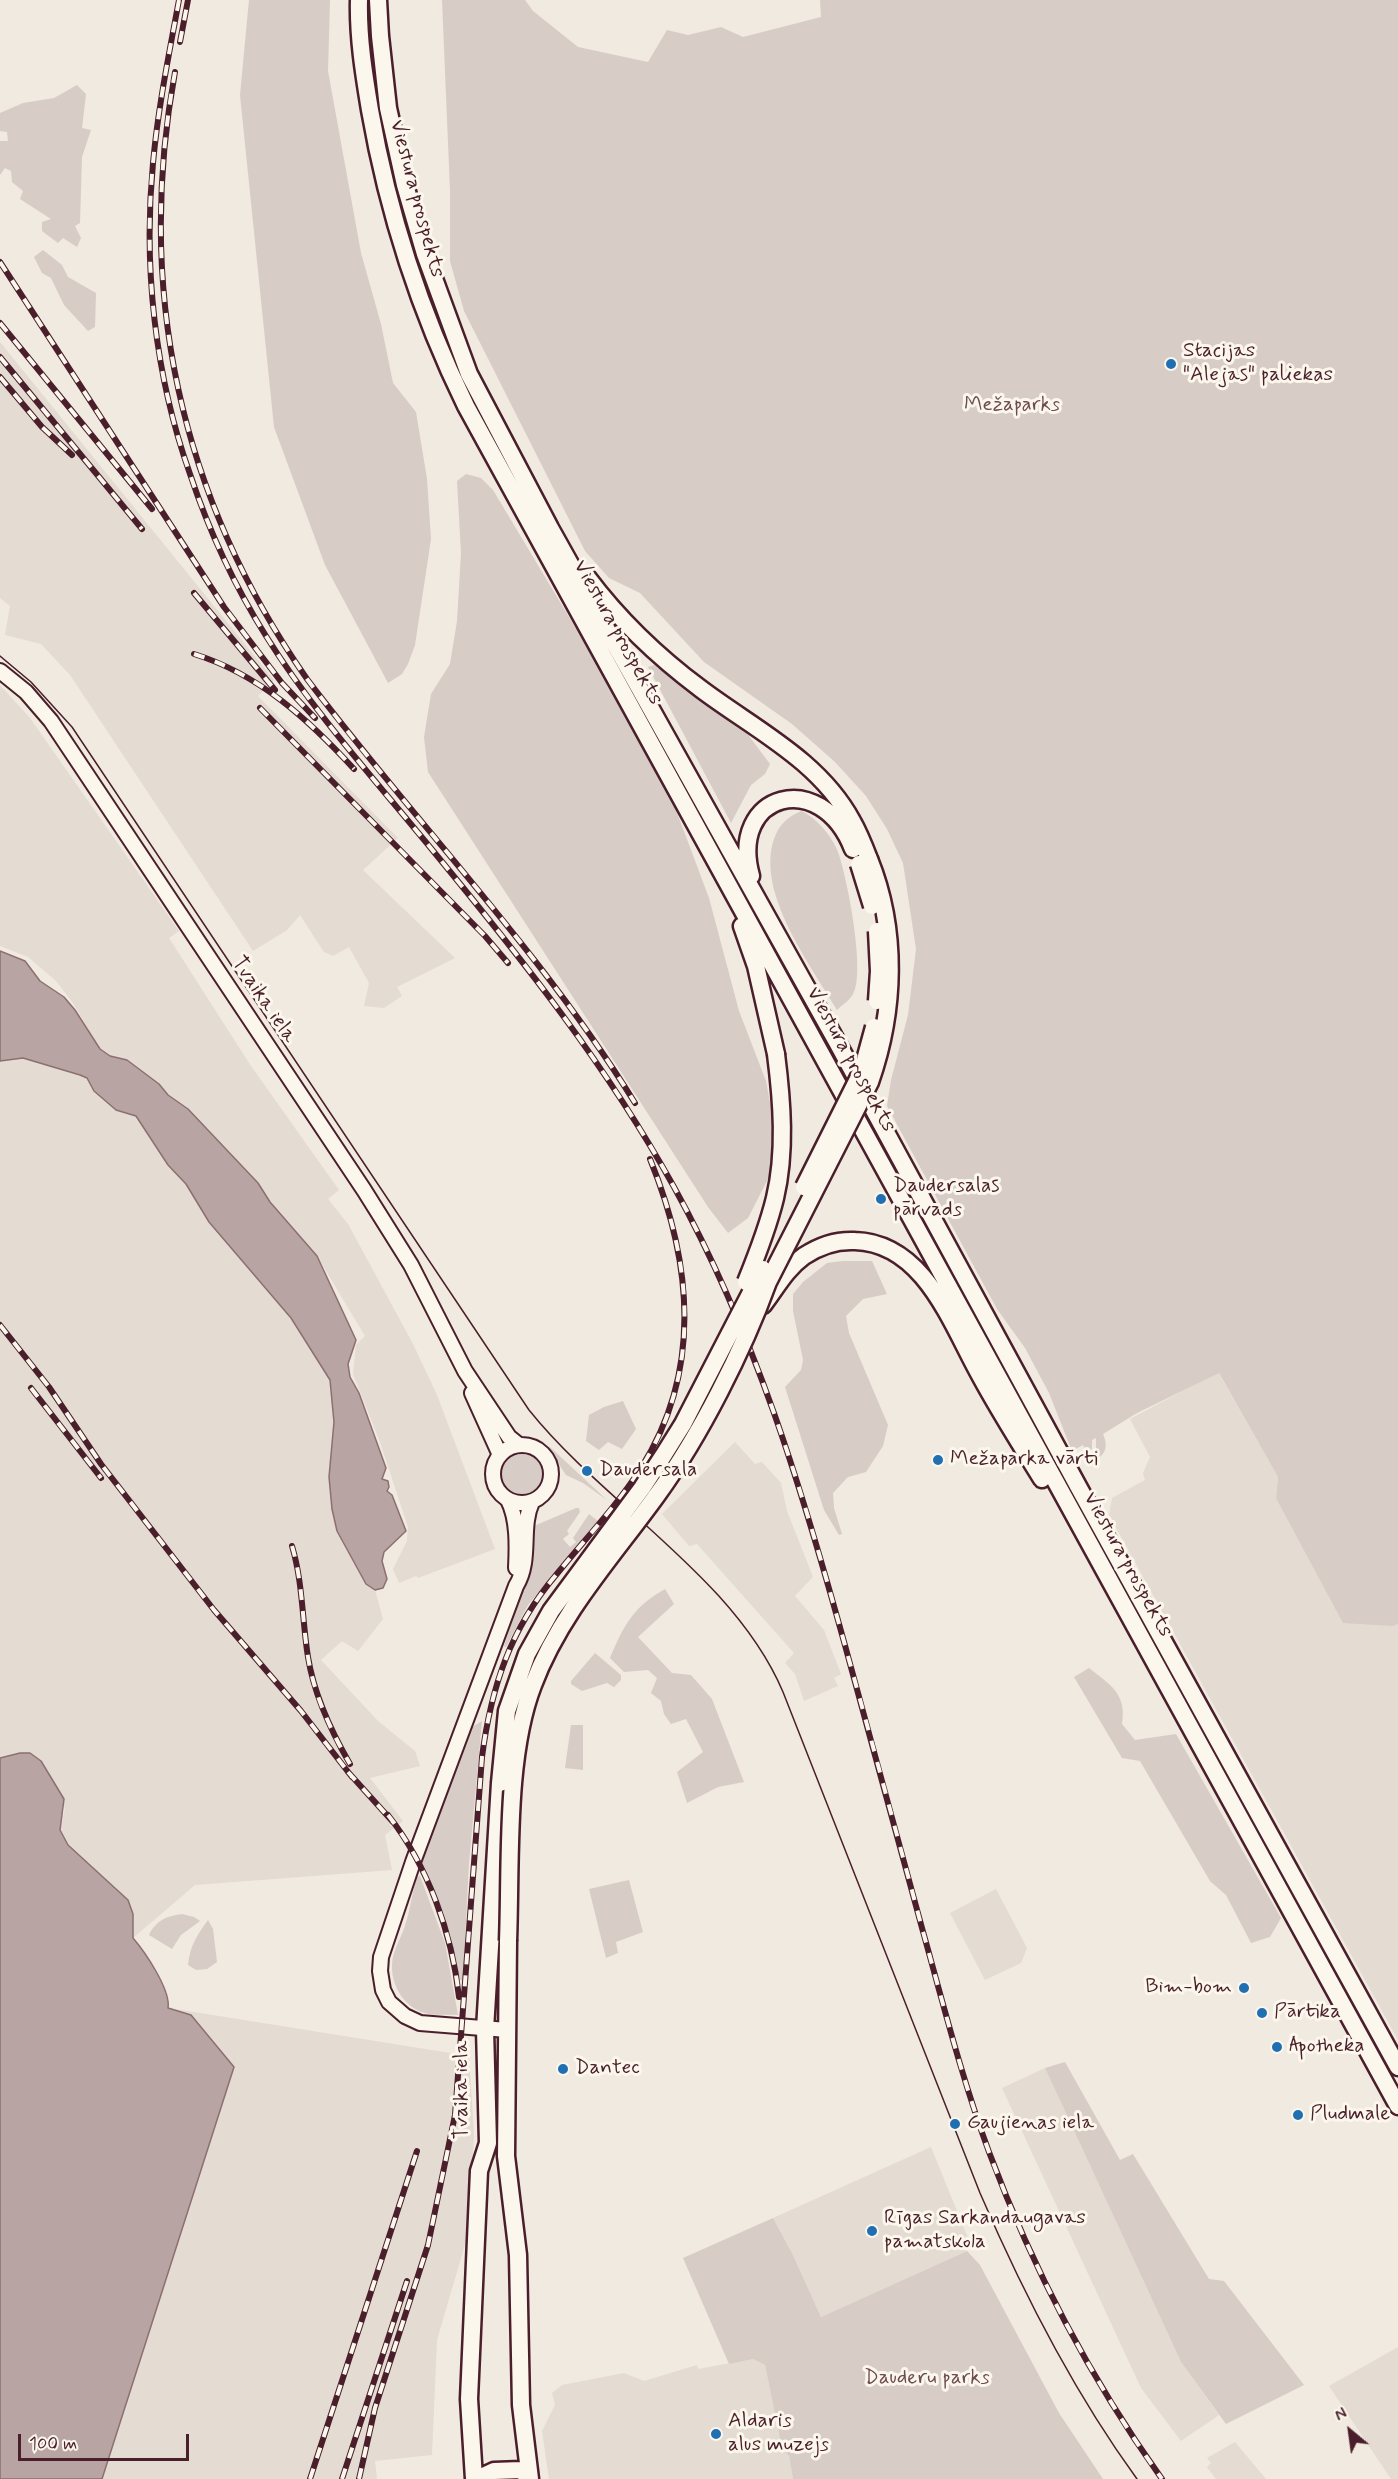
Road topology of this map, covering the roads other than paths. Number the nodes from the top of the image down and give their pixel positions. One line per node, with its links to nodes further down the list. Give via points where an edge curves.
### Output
1 (359, 0): 6 (main road, Viestura prospekts, via 365,79 378,155 408,263 438,346 482,435)
2 (378, 0): 3 (main road, Viestura prospekts, via 388,108 425,254 469,374)
3 (550, 528): 5 (main road, via 641,640 704,691 777,740 823,782 852,820); 7 (main road, Viestura prospekts)
4 (0, 671): 12 (street, Tvaika iela, via 26,692 51,721 364,1190 411,1265)
5 (864, 861): 7 (main road, via 842,826 821,806 791,799 773,804 755,820 750,833 747,855); 10 (main road, bridge, via 877,877 889,937 891,971 880,1052 870,1082 768,1282); 11 (main road, bridge, via 879,971 872,1040 862,1071)
6 (716, 862): 9 (main road, Viestura prospekts); 11 (main road, bridge, via 756,966 781,1093 780,1169 775,1197)
7 (759, 902): 8 (main road, Viestura prospekts)
8 (835, 1037): 9 (main road, via 821,1035); 21 (main road, Viestura prospekts)
9 (818, 1047): 17 (main road, Viestura prospekts)
10 (758, 1310): 17 (main road, via 802,1257 820,1247 844,1240 890,1248 912,1264 934,1293 1016,1438 1057,1501); 20 (main road, Tvaika iela, bridge, via 678,1464 556,1634 532,1686 514,1785)
11 (730, 1331): 19 (main road, bridge, via 683,1424 642,1488 550,1611 523,1664 507,1711)
12 (465, 1371): 13 (street, Tvaika iela, via 509,1437); 14 (street, Tvaika iela)
13 (519, 1445): 14 (street); 16 (street, Tvaika iela, via 536,1448 550,1465 548,1488)
14 (500, 1455): 15 (street, Tvaika iela, via 492,1474 498,1492)
15 (508, 1500): 16 (street); 18 (street, Tvaika iela, via 516,1538)
16 (532, 1502): 18 (street, Tvaika iela, via 528,1510 525,1562)
17 (1075, 1516): 22 (main road, Viestura prospekts)
18 (516, 1586): 19 (street, Tvaika iela, via 413,1862 380,1965 383,1990 389,2002 405,2016 420,2023)
19 (485, 2029): 20 (street); 23 (main road, Tvaika iela, via 488,2143 479,2171 469,2399)
20 (507, 2030): 24 (main road, Tvaika iela, via 506,2156 518,2255 521,2404)
21 (1398, 2067)
22 (1397, 2103)
23 (476, 2479): 24 (main road, Tvaika iela, via 494,2471 521,2469)
24 (530, 2479)

